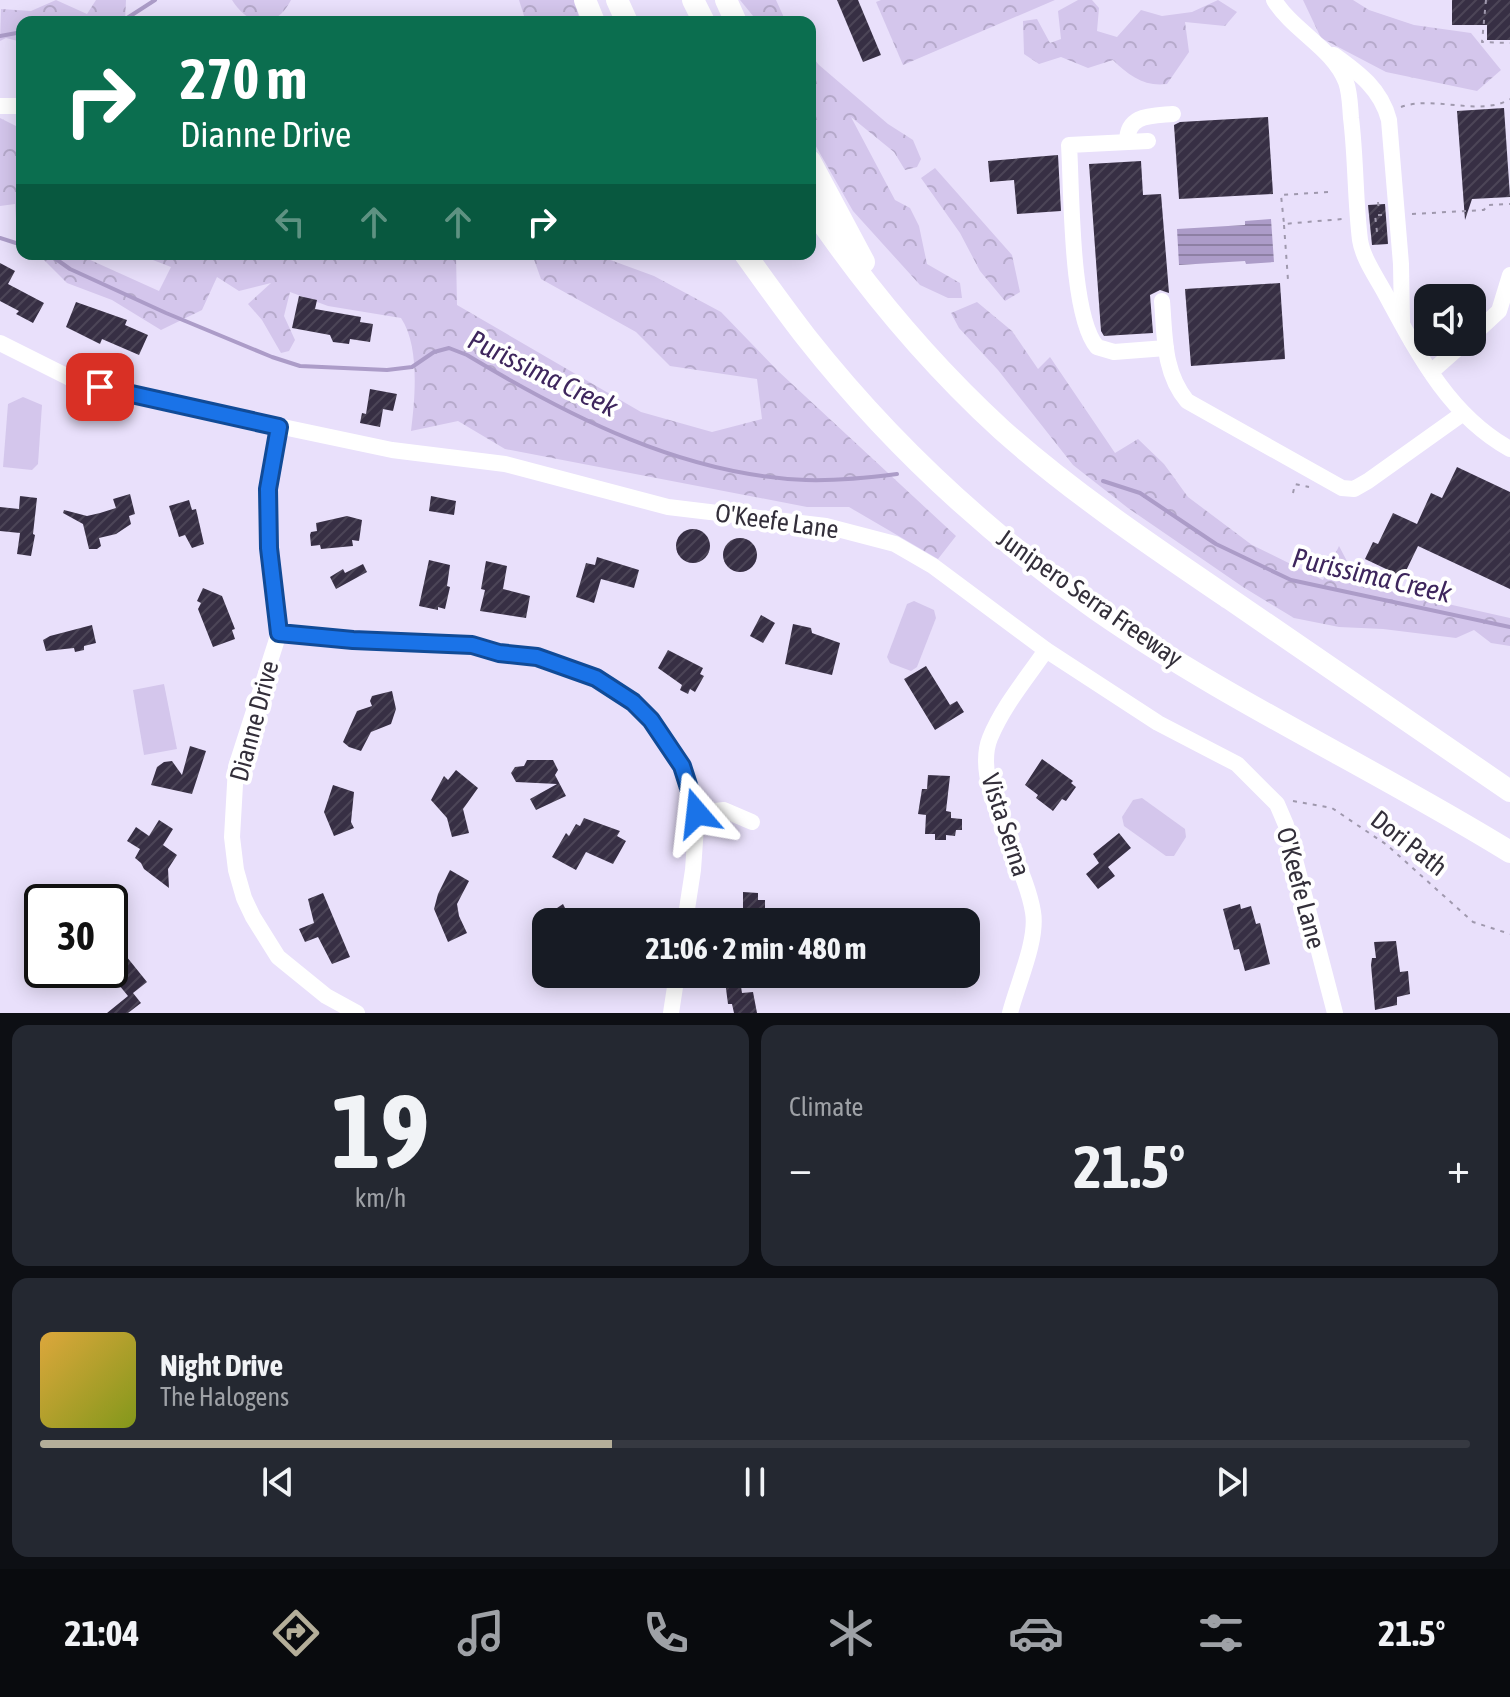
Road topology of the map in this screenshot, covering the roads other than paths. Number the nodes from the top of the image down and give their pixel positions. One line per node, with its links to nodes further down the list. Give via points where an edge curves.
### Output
1 (1274, 0): 2 (street)
2 (1309, 39): 13 (street, via 1336,65 1348,89 1362,247); 13 (street, via 1362,76 1387,112)
3 (1173, 114): 5 (street, via 1132,122)
4 (1148, 141): 5 (street)
5 (1127, 142): 15 (street, via 1069,145 1077,275 1087,331 1105,351)
6 (816, 173): 10 (highway)
7 (816, 214): 10 (highway)
8 (749, 260): 26 (highway, Junipero Serra Freeway, via 860,400 915,458 1034,563 1164,654)
9 (1510, 275): 12 (street, via 1499,311)
10 (879, 296): 23 (highway, via 1001,429 1067,483)
11 (1162, 301): 15 (street)
12 (1486, 323)
13 (1402, 324): 17 (street)
14 (0, 343): 19 (street, O'Keefe Lane, via 78,382)
15 (1166, 348): 18 (street, via 1172,377 1187,401 1346,489 1358,488)
16 (1449, 356): 17 (street)
17 (1431, 372): 18 (street)
18 (1462, 414): 20 (street)
19 (279, 427): 21 (street, Dianne Drive, via 268,489); 22 (street, O'Keefe Lane, via 392,450 505,464 668,507 826,526 895,544)
20 (1510, 449)
21 (279, 633): 24 (street, via 472,645 537,657 596,678 651,720 682,766); 29 (street, Dianne Drive, via 236,767 236,870 253,917 278,957 326,996)
22 (1046, 650): 31 (street, Vista Serna, via 1000,719 985,759 987,783 1034,914); 32 (street, O'Keefe Lane, via 1158,723 1237,764 1277,804)
23 (1510, 791)
24 (697, 813): 25 (street, via 724,810); 27 (street)
25 (752, 822)
26 (1510, 852)
27 (687, 908)
28 (675, 988): 30 (street)
29 (357, 1013)
30 (671, 1013)
31 (1010, 1013)
32 (1335, 1013)

